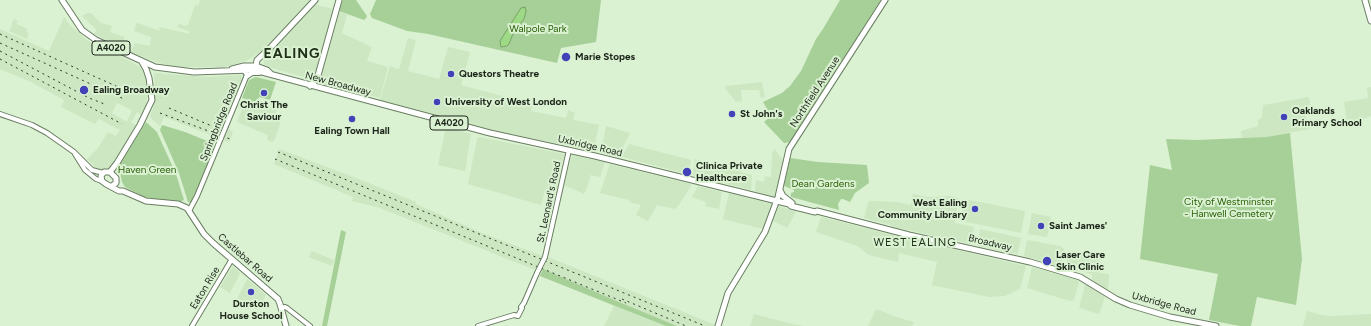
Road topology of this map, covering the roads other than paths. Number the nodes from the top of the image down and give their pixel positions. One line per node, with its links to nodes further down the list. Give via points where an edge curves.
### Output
1 (62, 0): 8 (main road, A4020, via 82,30 96,40)
2 (315, 0): 7 (main road)
3 (339, 0): 18 (main road)
4 (885, 0): 30 (main road, Northfield Avenue, via 789,149)
5 (1365, 0): 6 (main road)
6 (1371, 21)
7 (261, 56): 9 (main road); 11 (main road)
8 (141, 62): 10 (main road, A4020); 17 (main road)
9 (256, 66): 11 (main road, A4020); 14 (main road); 15 (main road, New Broadway / A4020, via 267,70)
10 (155, 67): 12 (main road, A4020, via 187,71); 17 (main road)
11 (239, 67): 12 (main road, A4020); 13 (street)
12 (227, 70): 13 (main road, A4020)
13 (245, 71): 14 (main road, New Broadway / A4020); 16 (street, Springbridge Road)
14 (262, 72): 15 (main road, New Broadway / A4020)
15 (271, 75): 16 (street, Springbridge Road, via 252,73); 19 (main road, New Broadway / A4020)
16 (246, 77): 34 (street, Springbridge Road, bridge, via 207,173)
17 (149, 78): 25 (main road, via 152,100)
18 (317, 79): 19 (main road); 20 (main road)
19 (310, 86): 20 (main road, New Broadway / A4020)
20 (320, 89): 21 (main road, New Broadway / A4020)
21 (399, 110): 23 (main road, Uxbridge Road / A4020)
22 (0, 114): 24 (street, via 32,125)
23 (569, 150): 32 (main road, Uxbridge Road / A4020); 42 (street, St. Leonard's Road, bridge, via 545,257 518,316)
24 (74, 152): 26 (street, via 92,170); 27 (street, via 85,170)
25 (110, 172): 26 (main road); 28 (main road)
26 (103, 173): 27 (main road)
27 (102, 181): 29 (main road)
28 (117, 181): 29 (main road); 31 (main road)
29 (110, 186): 31 (main road)
30 (780, 189): 32 (main road, Northfield Avenue); 33 (main road)
31 (123, 191): 34 (main road, via 146,200 174,203)
32 (777, 201): 33 (main road, Broadway / A4020); 43 (main road, Northfield Avenue, via 764,236 728,293)
33 (790, 203): 36 (main road, Broadway / A4020, via 791,206 815,212 1030,262 1080,277)
34 (187, 209): 35 (main road, Castlebar Road, via 204,234)
35 (232, 259): 37 (main road, Castlebar Road, via 279,301); 39 (street, Eaton Rise)
36 (1109, 295): 44 (main road, Uxbridge Road / A4020, via 1142,310)
37 (281, 308): 38 (street, via 287,308); 40 (main road, Castlebar Road)
38 (306, 325): 41 (street)
39 (192, 326)
40 (286, 326)
41 (310, 326)
42 (478, 326)
43 (718, 326)
44 (1216, 326)

